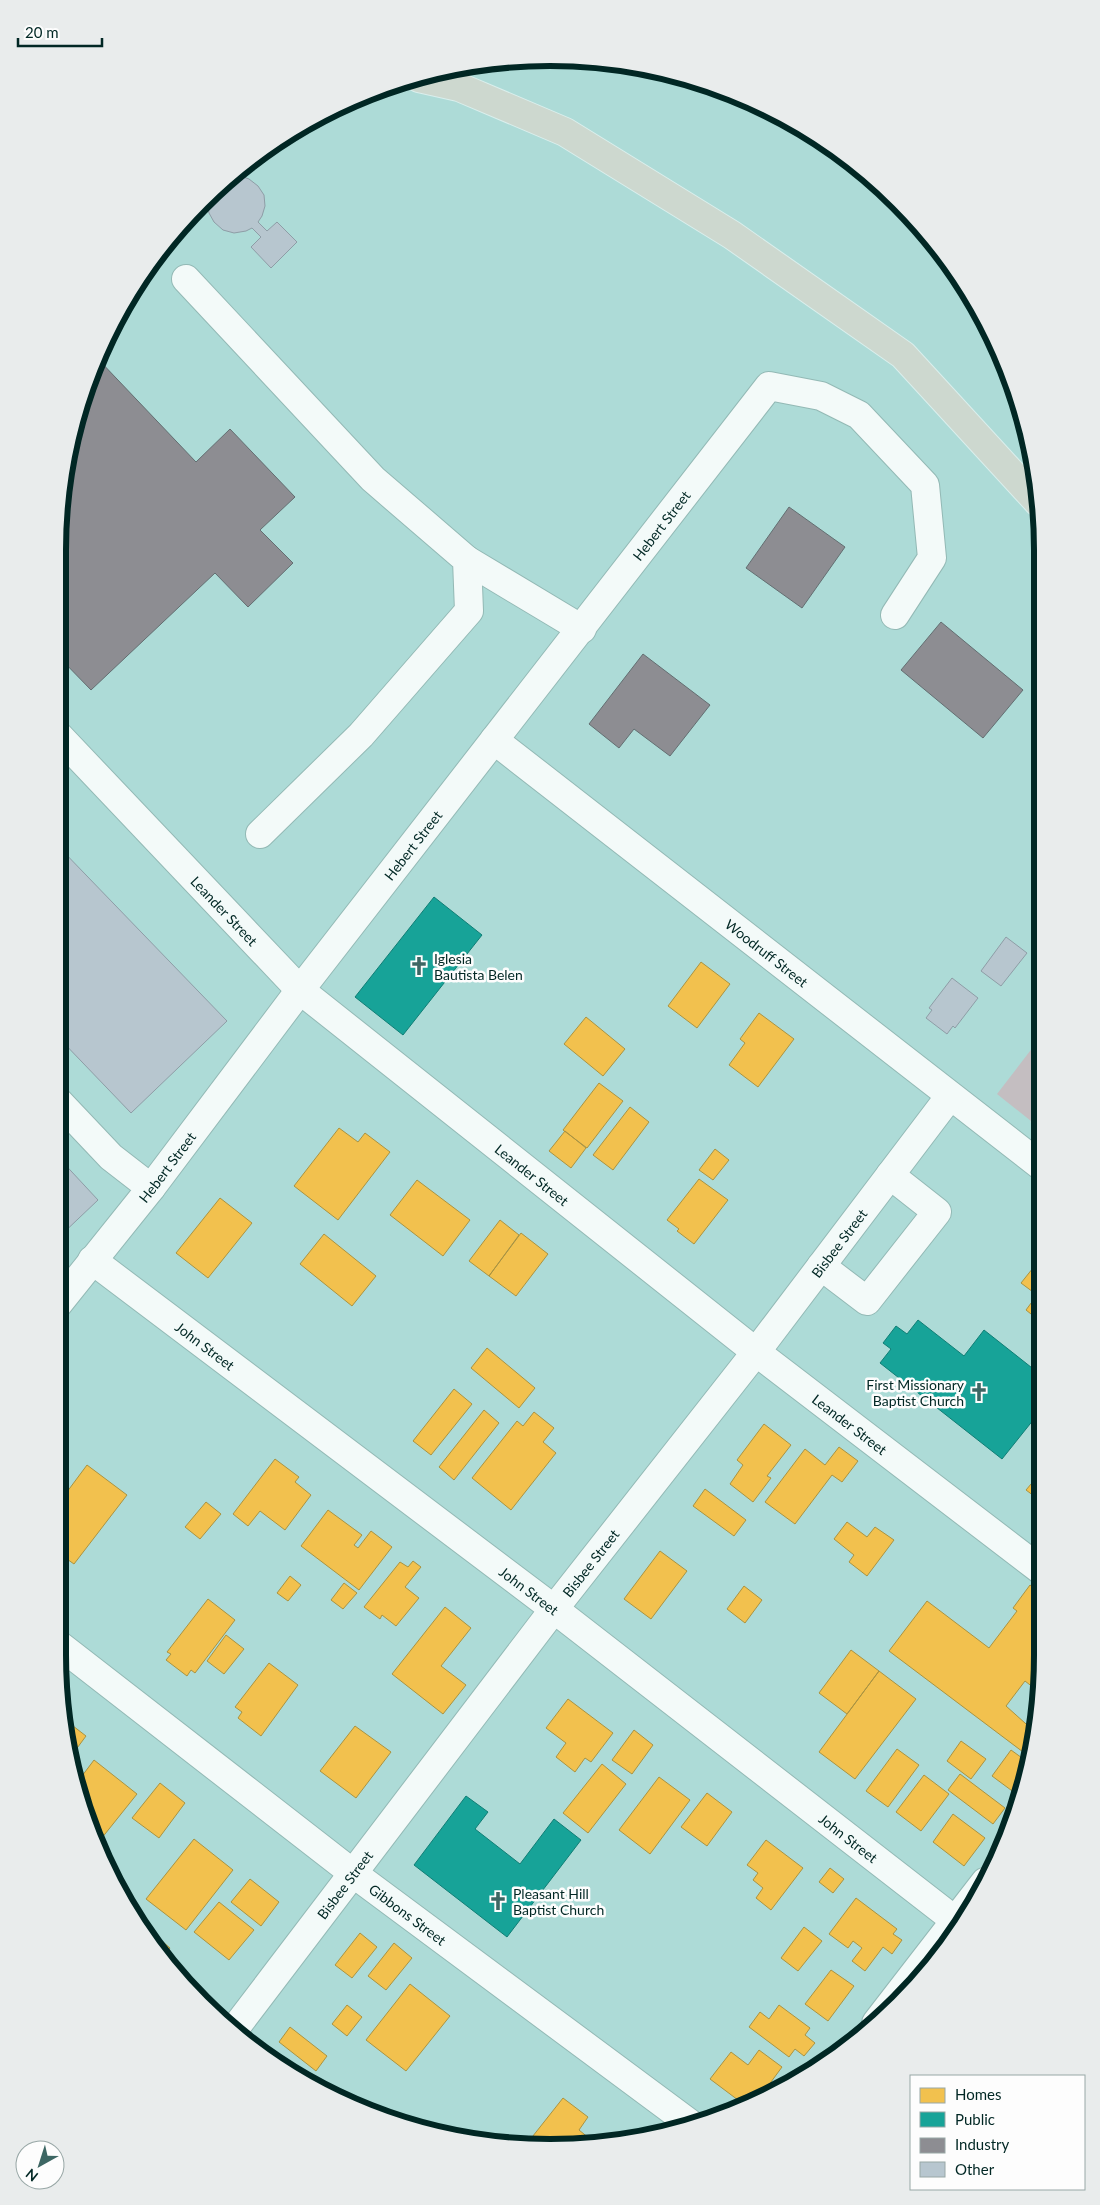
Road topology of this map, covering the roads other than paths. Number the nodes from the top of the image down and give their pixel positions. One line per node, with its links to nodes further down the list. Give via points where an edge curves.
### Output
1 (433, 81): 3 (highway, via 460,87 565,132 732,235 902,355)
2 (186, 278): 4 (street, via 373,479)
3 (1031, 494)
4 (468, 560): 6 (street); 9 (street, via 469,612 361,735)
5 (895, 615): 6 (street, Hebert Street, via 932,558 925,485 859,415 821,396 769,386)
6 (582, 629): 7 (street, Hebert Street)
7 (494, 740): 10 (street, Hebert Street); 11 (street, Woodruff Street)
8 (66, 743): 10 (street, Leander Street)
9 (260, 834)
10 (300, 990): 15 (street, Hebert Street); 19 (street, Leander Street)
11 (950, 1096): 13 (street, Woodruff Street); 14 (street, Bisbee Street)
12 (66, 1109): 15 (street, via 111,1157)
13 (1034, 1161)
14 (890, 1175): 17 (street, Bisbee Street); 17 (street, via 937,1212 867,1301)
15 (151, 1188): 16 (street, Hebert Street)
16 (92, 1260): 18 (street, Hebert Street); 21 (street, John Street)
17 (821, 1266): 19 (street, Bisbee Street)
18 (66, 1294)
19 (756, 1352): 20 (street, Leander Street); 21 (street, Bisbee Street)
20 (1034, 1565)
21 (554, 1609): 23 (street, Bisbee Street); 24 (street, John Street)
22 (66, 1650): 23 (street, Gibbons Street)
23 (354, 1874): 25 (street, Bisbee Street); 26 (street, Gibbons Street)
24 (955, 1920)
25 (238, 2025)
26 (684, 2119)

